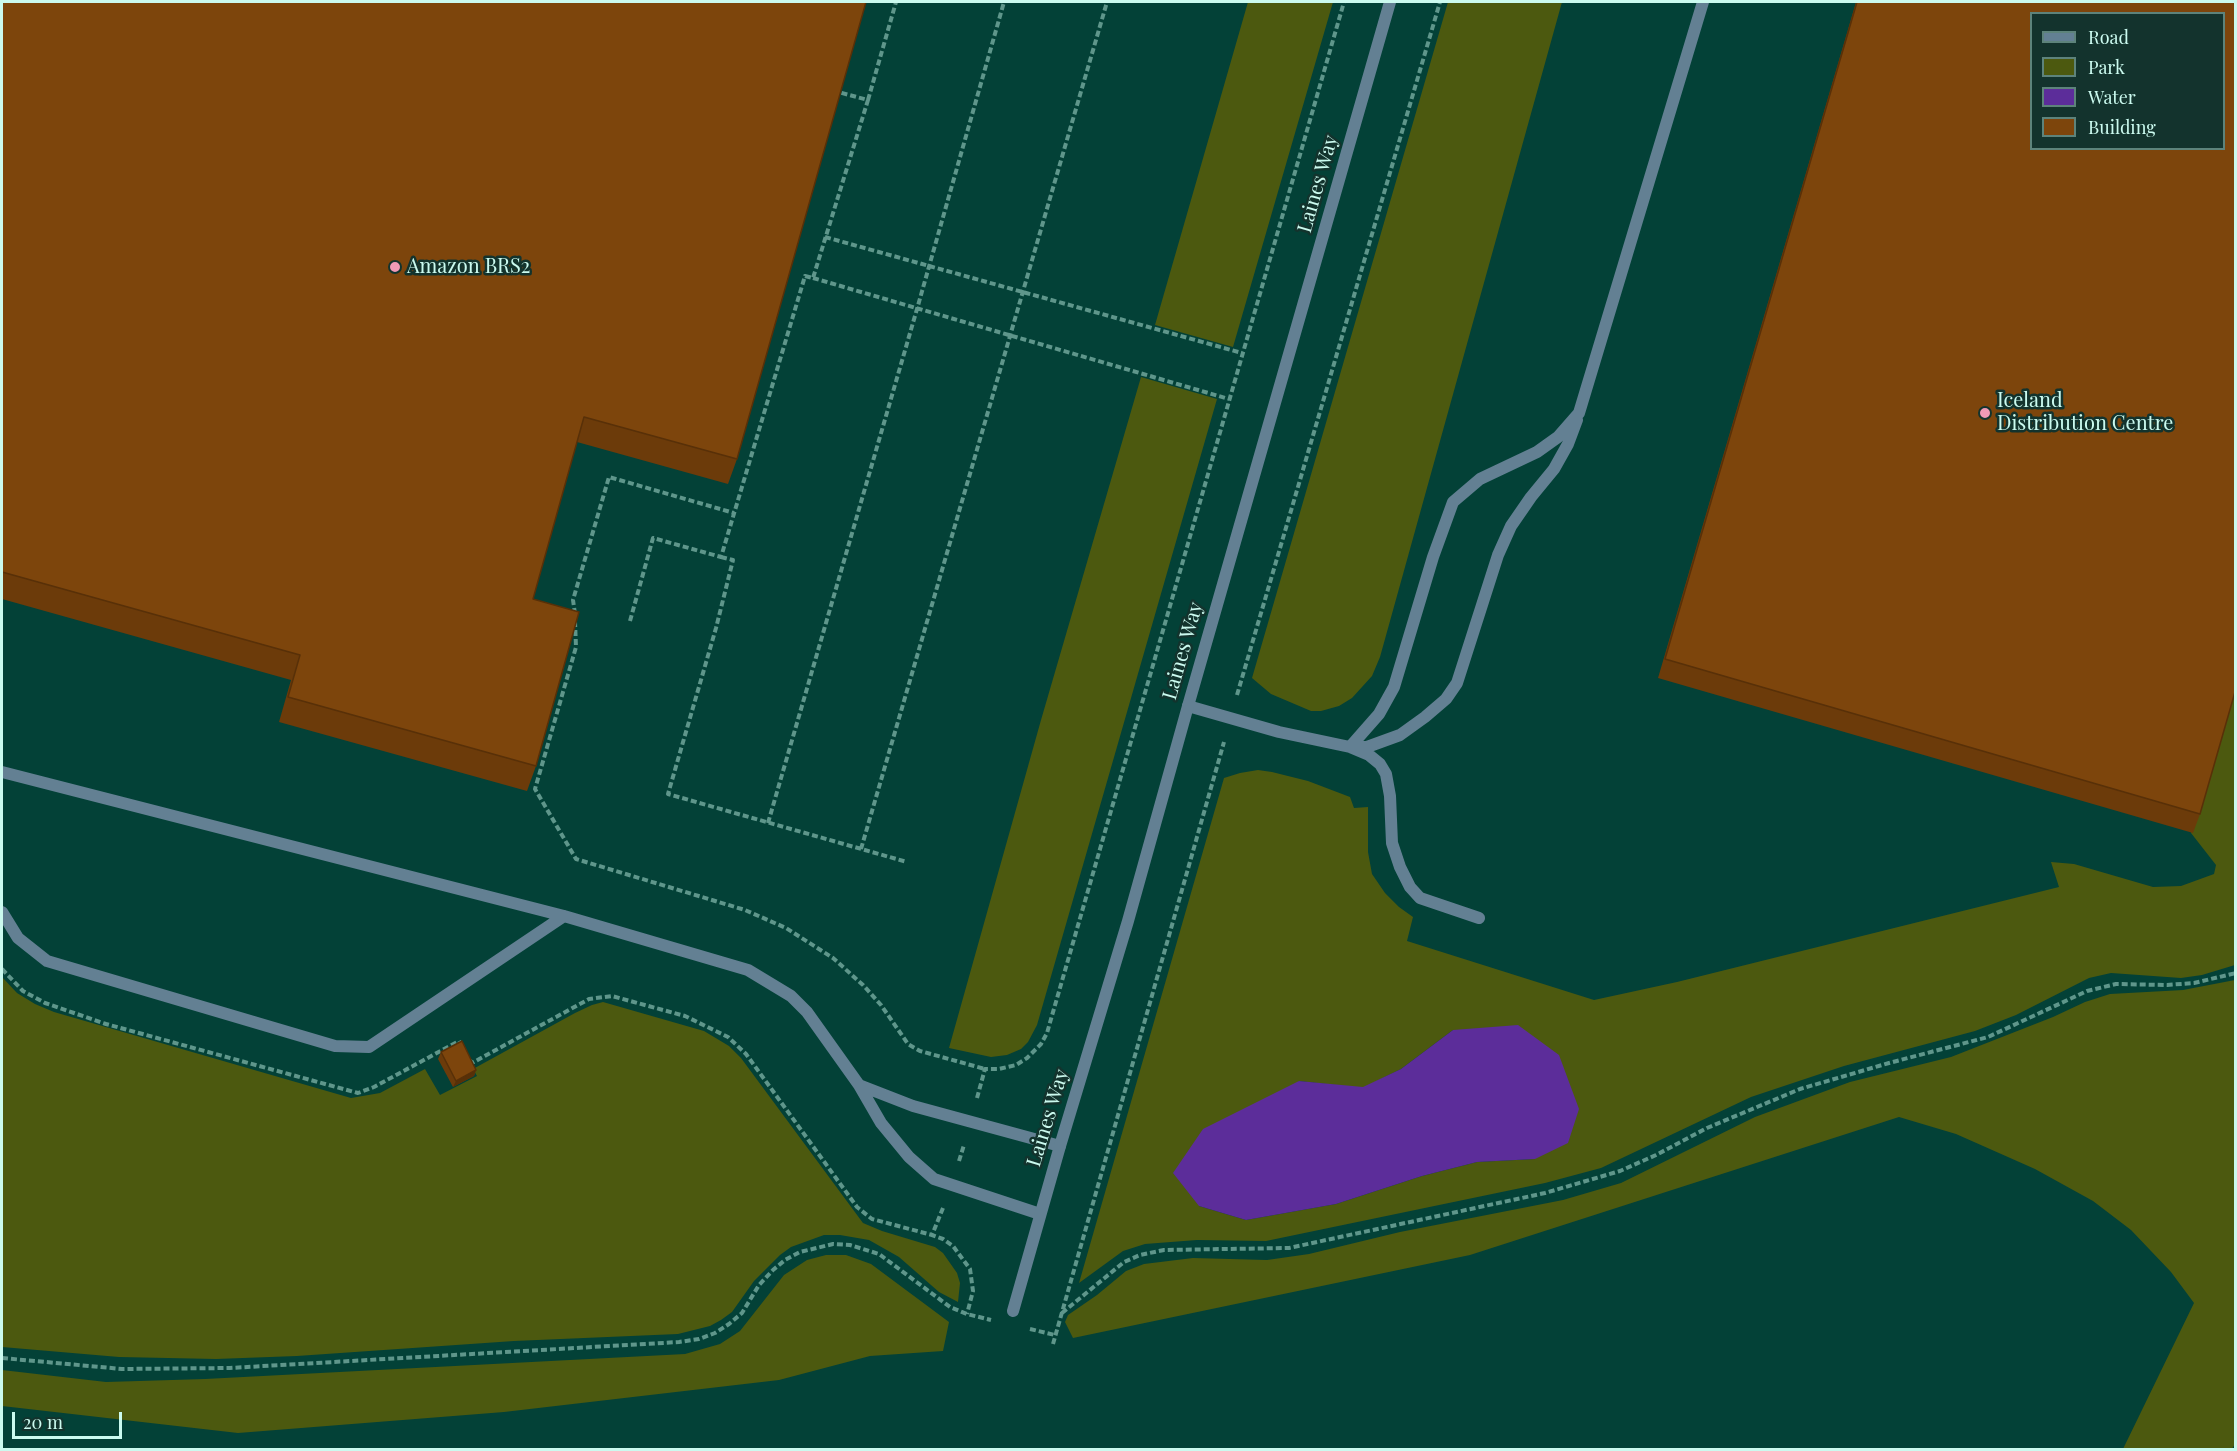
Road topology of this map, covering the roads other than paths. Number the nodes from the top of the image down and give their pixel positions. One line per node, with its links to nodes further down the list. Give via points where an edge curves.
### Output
1 (1390, 2): 4 (street, Laines Way)
2 (1702, 2): 3 (street)
3 (1579, 413): 5 (street, via 1558,437 1537,452 1480,479 1453,502 1394,687 1380,714); 5 (street, via 1554,469 1511,526 1452,691 1400,735 1367,747)
4 (1188, 706): 5 (street); 11 (street, Laines Way)
5 (1350, 747): 9 (street, via 1369,755 1386,774 1392,843 1410,887 1420,898)
6 (2, 772): 8 (street)
7 (2, 912): 8 (street, via 18,938 47,961 335,1046 369,1047)
8 (564, 916): 10 (street, via 748,970 773,983 807,1012)
9 (1479, 918)
10 (859, 1085): 11 (street, via 913,1106); 12 (street, via 881,1123 909,1157 934,1179)
11 (1060, 1146): 12 (street, Laines Way)
12 (1040, 1214): 13 (street, Laines Way)
13 (1013, 1311)

